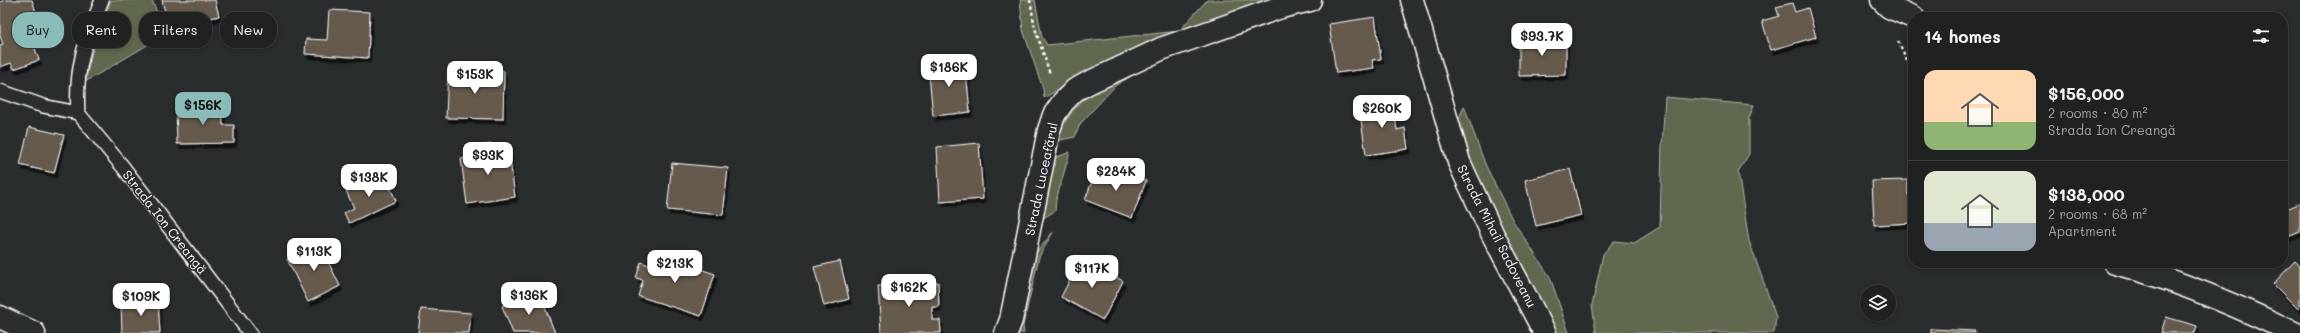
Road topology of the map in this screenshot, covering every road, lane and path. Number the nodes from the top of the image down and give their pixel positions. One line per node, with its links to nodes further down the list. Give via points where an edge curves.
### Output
1 (102, 0): 9 (lane, via 80,60 76,88)
2 (1030, 0): 8 (path, via 1035,28 1048,70)
3 (1310, 0): 8 (street, Strada Luceafărul, via 1281,7 1160,49 1075,90)
4 (1412, 0): 15 (street, Strada Mihail Sadoveanu, via 1459,162 1493,235)
5 (1882, 0): 6 (street)
6 (1908, 14)
7 (0, 91): 9 (lane, via 43,106)
8 (1063, 102): 14 (street, Strada Luceafărul, via 1054,115 1049,130 1011,320)
9 (78, 114): 13 (lane, Strada Ion Creangă, via 123,167)
10 (2132, 268): 16 (street, via 2173,280 2237,305)
11 (0, 317): 12 (street)
12 (34, 333)
13 (250, 333)
14 (1006, 333)
15 (1545, 333)
16 (2294, 333)

